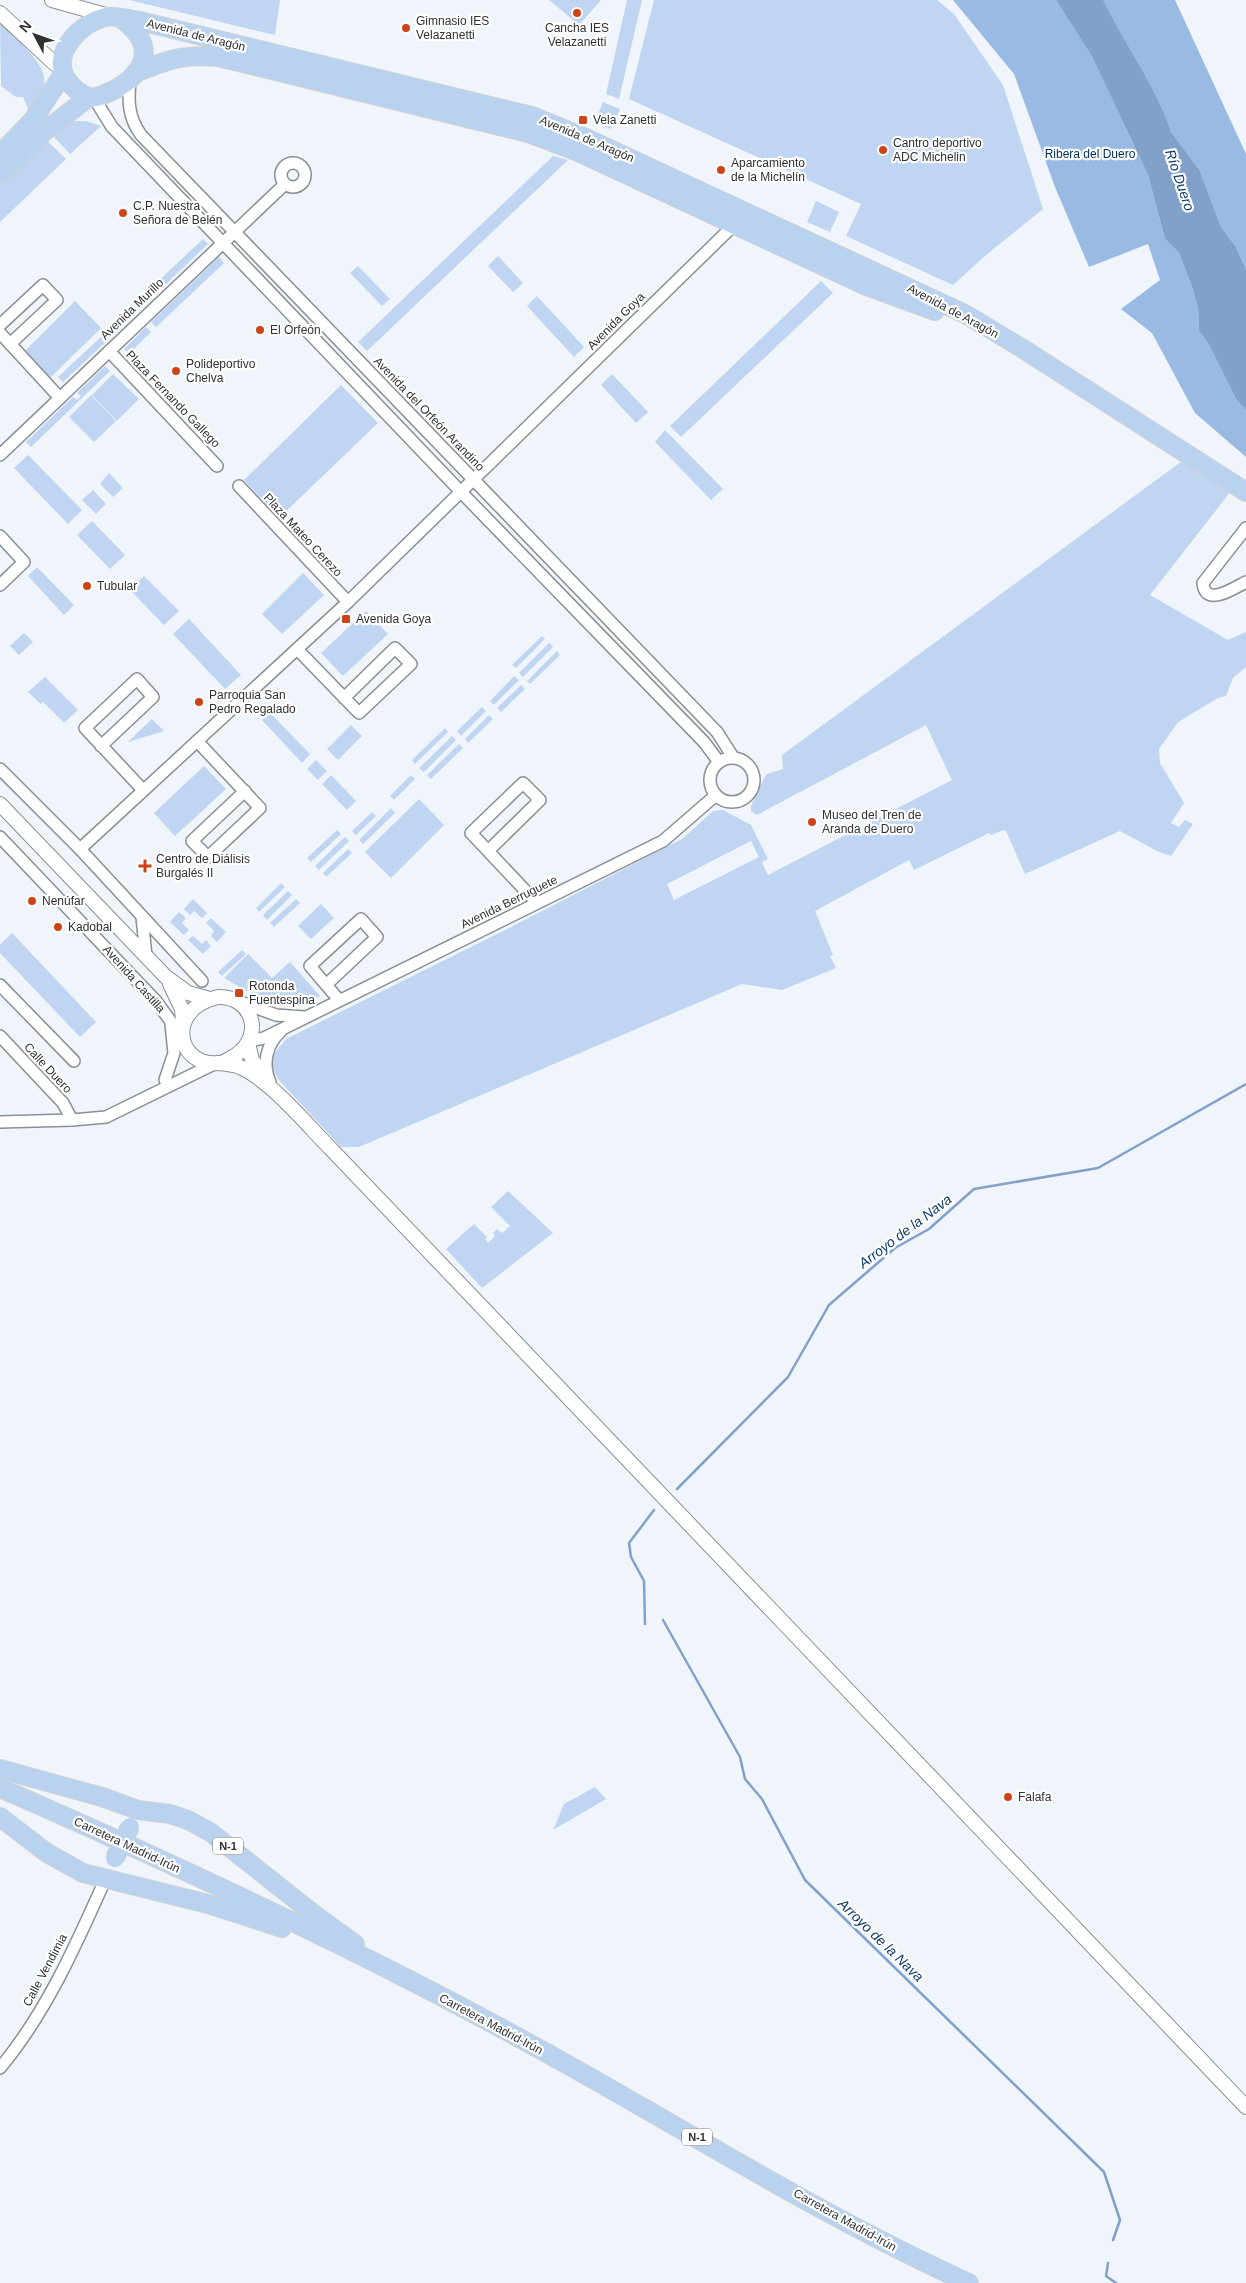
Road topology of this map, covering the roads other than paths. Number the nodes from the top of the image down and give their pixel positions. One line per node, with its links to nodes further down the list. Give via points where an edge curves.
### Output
1 (52, 0): 3 (street)
2 (0, 13): 4 (street, via 38,48)
3 (116, 18): 4 (highway, via 87,24 72,38); 5 (highway, via 134,28 143,42 143,57); 12 (highway, Avenida de Aragón, via 532,116 624,154)
4 (60, 75): 6 (highway, via 77,91); 7 (highway, via 33,120)
5 (132, 76): 6 (highway, via 106,94); 10 (highway, Avenida de Aragón, via 166,60 191,55 218,57 466,117 528,133 578,152); 11 (street, Avenida del Orfeón Arandino, via 128,103 135,127)
6 (92, 98): 8 (highway, via 45,131); 13 (street, via 111,126)
7 (0, 154)
8 (0, 174)
9 (284, 184): 11 (street, Avenida Murillo)
10 (735, 224): 12 (street, via 786,238); 17 (highway, Avenida de Aragón, via 864,285 954,318); 22 (street, Avenida Goya)
11 (234, 231): 13 (street, Avenida Murillo); 22 (street, Avenida del Orfeón Arandino)
12 (793, 234): 17 (highway, Avenida de Aragón, via 964,314)
13 (223, 242): 18 (street, Avenida Murillo); 25 (street)
14 (0, 325): 16 (street, via 43,284 57,300)
15 (0, 334): 16 (street)
16 (10, 344): 19 (street)
17 (1020, 347): 24 (highway, Avenida de Aragón)
18 (109, 351): 19 (street, Avenida Murillo); 21 (street, Plaza Fernando Gallego)
19 (60, 398): 20 (street, Avenida Murillo)
20 (0, 455)
21 (217, 466)
22 (474, 481): 25 (street, Avenida Goya); 35 (street, Avenida del Orfeón Arandino, via 717,732)
23 (239, 486): 30 (street, Plaza Mateo Cerezo)
24 (1246, 492)
25 (462, 493): 30 (street, Avenida Goya); 36 (street, via 704,742)
26 (1246, 528): 28 (street, via 1204,583 1204,589 1208,594 1217,596)
27 (2, 544): 29 (street, via 24,562)
28 (1246, 582)
29 (0, 585)
30 (348, 602): 31 (street, Avenida Goya)
31 (297, 649): 32 (street); 33 (street, Avenida Goya)
32 (344, 698): 32 (street, via 359,713 410,664 395,648)
33 (197, 741): 38 (street, Avenida Goya); 39 (street)
34 (101, 746): 34 (street, via 85,728 137,680 153,697); 38 (street)
35 (733, 757): 36 (street); 40 (street, via 750,766 754,786 748,796 738,802)
36 (719, 762): 40 (street, via 712,769 710,778)
37 (0, 769): 43 (street)
38 (143, 790): 43 (street, Avenida Goya)
39 (244, 791): 39 (street, via 260,808 208,857 192,841)
40 (716, 796): 45 (street, Avenida Berruguete, via 664,841)
41 (0, 804): 47 (street, Avenida Castilla)
42 (0, 838): 56 (street, Avenida Castilla)
43 (80, 849): 46 (street)
44 (488, 851): 44 (street, via 471,833 523,783 540,800); 45 (street)
45 (537, 903): 53 (street, Avenida Berruguete)
46 (142, 917): 47 (street, Avenida Castilla); 49 (street)
47 (146, 956): 48 (street, Avenida Castilla)
48 (166, 977): 52 (street, Avenida Castilla, via 188,993); 56 (street, Avenida Castilla, via 179,1000)
49 (202, 981)
50 (0, 985): 61 (street)
51 (326, 985): 51 (street, via 310,966 361,919 377,937); 53 (street)
52 (210, 999): 54 (street, via 224,997); 56 (street)
53 (340, 1000): 55 (street, Avenida Berruguete)
54 (237, 1001): 55 (street, Avenida Berruguete, via 276,1015); 60 (street, via 251,1020 253,1033)
55 (304, 1017): 57 (street, Avenida Berruguete)
56 (176, 1021): 59 (street); 63 (street, via 174,1053)
57 (287, 1026): 60 (street, Avenida Berruguete); 64 (street, via 276,1036 267,1053 267,1074)
58 (0, 1036): 66 (street, Calle Duero, via 63,1103)
59 (183, 1041): 62 (street, via 197,1058); 63 (street, via 175,1067)
60 (249, 1042): 62 (street, via 234,1056); 64 (street, via 252,1060)
61 (74, 1061)
62 (218, 1063): 64 (street, via 241,1067); 65 (street)
63 (165, 1080): 65 (street)
64 (276, 1092): 76 (street)
65 (153, 1094): 66 (street, via 106,1117)
66 (72, 1120): 67 (street)
67 (0, 1122)
68 (0, 1769): 70 (highway, N-1)
69 (0, 1788): 73 (highway, Carretera Madrid-Irún / N-1, via 247,1900)
70 (138, 1810): 72 (highway, bridge); 74 (highway, N-1, via 170,1814 210,1832 315,1915)
71 (0, 1817): 72 (highway, N-1, via 54,1858 83,1873)
72 (106, 1880): 73 (highway, N-1, via 208,1904 274,1924 361,1965); 75 (street, Calle Vendimia, via 52,1993)
73 (401, 1977): 74 (highway, Carretera Madrid-Irún / N-1)
74 (425, 1989): 77 (highway, Carretera Madrid-Irún / N-1, via 585,2074 856,2227)
75 (0, 2068)
76 (1246, 2107)
77 (969, 2283)

